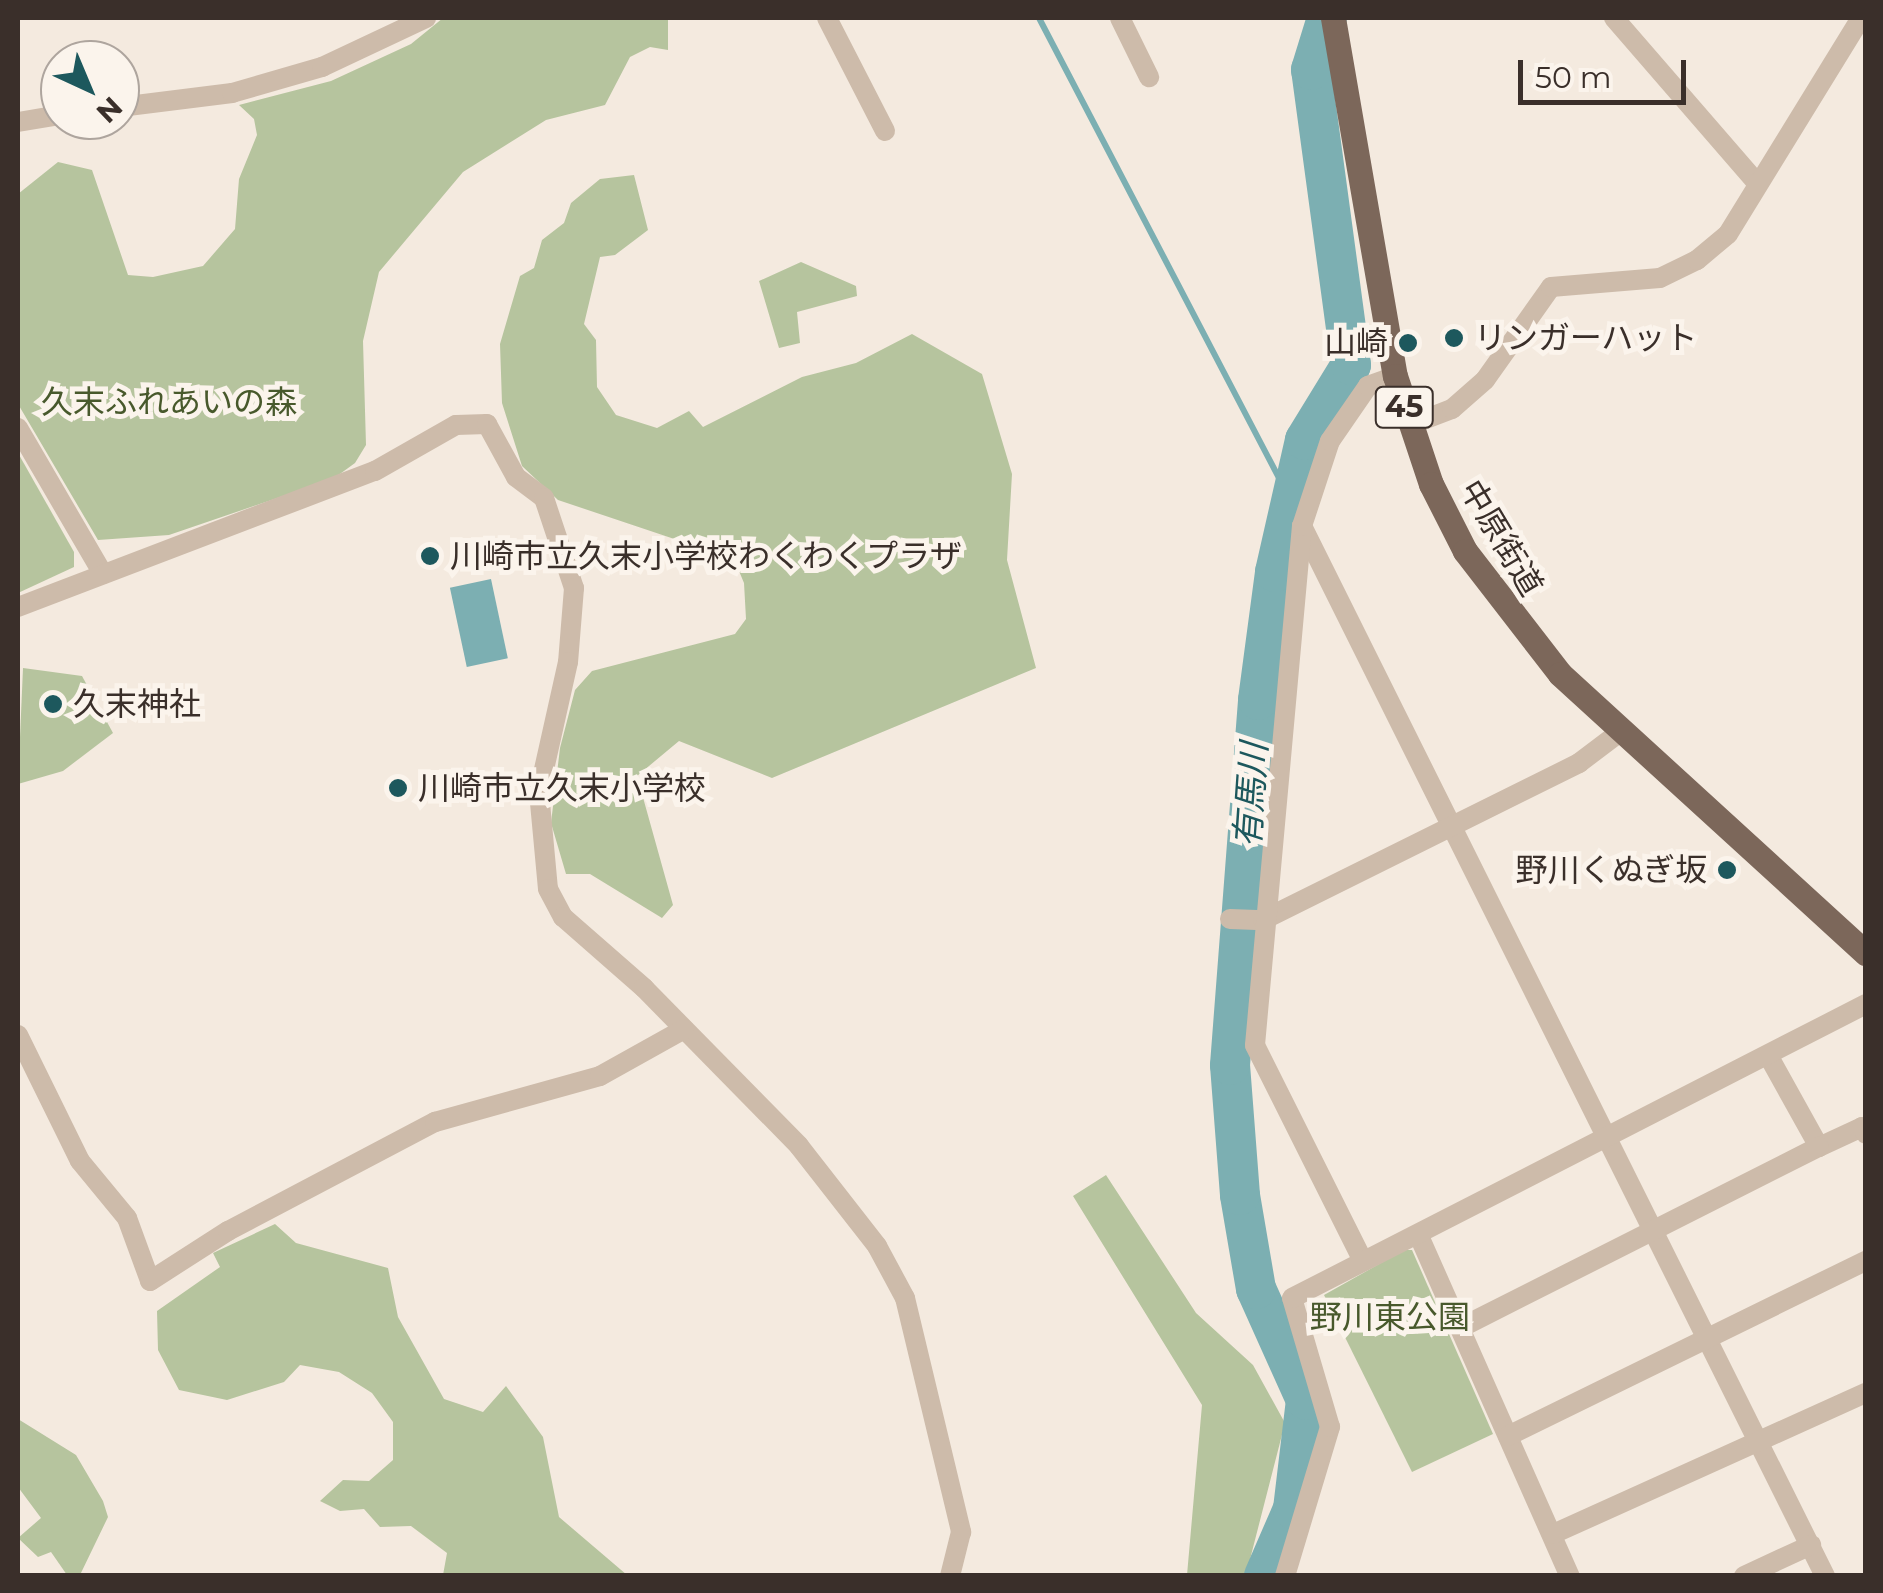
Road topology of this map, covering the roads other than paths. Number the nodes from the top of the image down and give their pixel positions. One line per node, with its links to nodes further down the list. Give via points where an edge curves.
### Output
1 (426, 18): 8 (street, via 286,78 232,93)
2 (827, 18): 9 (street)
3 (1120, 18): 7 (street)
4 (1333, 18): 11 (main road, 中原街道 / 45)
5 (1614, 18): 10 (street)
6 (1860, 18): 10 (street)
7 (1149, 77)
8 (140, 104)
9 (885, 131)
10 (1757, 184): 12 (street, via 1728,234 1697,260 1660,278 1551,287 1484,380 1452,409)
11 (1395, 376): 12 (main road, 中原街道 / 45); 14 (street, via 1368,386 1330,441)
12 (1410, 425): 17 (main road, 中原街道 / 45, via 1466,551 1515,623)
13 (18, 428): 15 (street)
14 (1302, 526): 18 (street); 20 (street)
15 (103, 574): 16 (street); 23 (street, via 375,472 456,424 487,424 516,476 544,498 574,588 568,662 539,792 548,889 563,917)
16 (18, 606)
17 (1620, 732): 18 (street, via 1579,763); 21 (main road, 中原街道 / 45)
18 (1452, 824): 20 (street); 26 (street, via 1536,1001)
19 (1230, 920): 20 (street)
20 (1259, 921): 31 (street, via 1255,1045)
21 (1866, 953)
22 (1866, 1004): 25 (street)
23 (684, 1029): 24 (street, via 600,1076 435,1122 228,1231 150,1281 127,1218 80,1161); 40 (street, via 799,1146 877,1246 906,1298 960,1532)
24 (18, 1035)
25 (1769, 1057): 26 (street); 28 (street)
26 (1610, 1134): 29 (street); 30 (street)
27 (1866, 1134): 28 (street, via 1862,1127)
28 (1819, 1147): 29 (street)
29 (1657, 1232): 33 (street); 34 (street)
30 (1419, 1236): 31 (street); 33 (street)
31 (1363, 1261): 41 (street, via 1292,1298 1326,1396 1330,1428)
32 (1866, 1261): 34 (street)
33 (1460, 1328): 36 (street)
34 (1705, 1339): 36 (street); 37 (street)
35 (1866, 1393): 37 (street)
36 (1508, 1436): 38 (street)
37 (1759, 1442): 38 (street); 39 (street)
38 (1553, 1534): 42 (street)
39 (1811, 1546): 43 (street); 44 (street)
40 (950, 1576)
41 (1285, 1576)
42 (1570, 1576)
43 (1744, 1576)
44 (1825, 1576)

